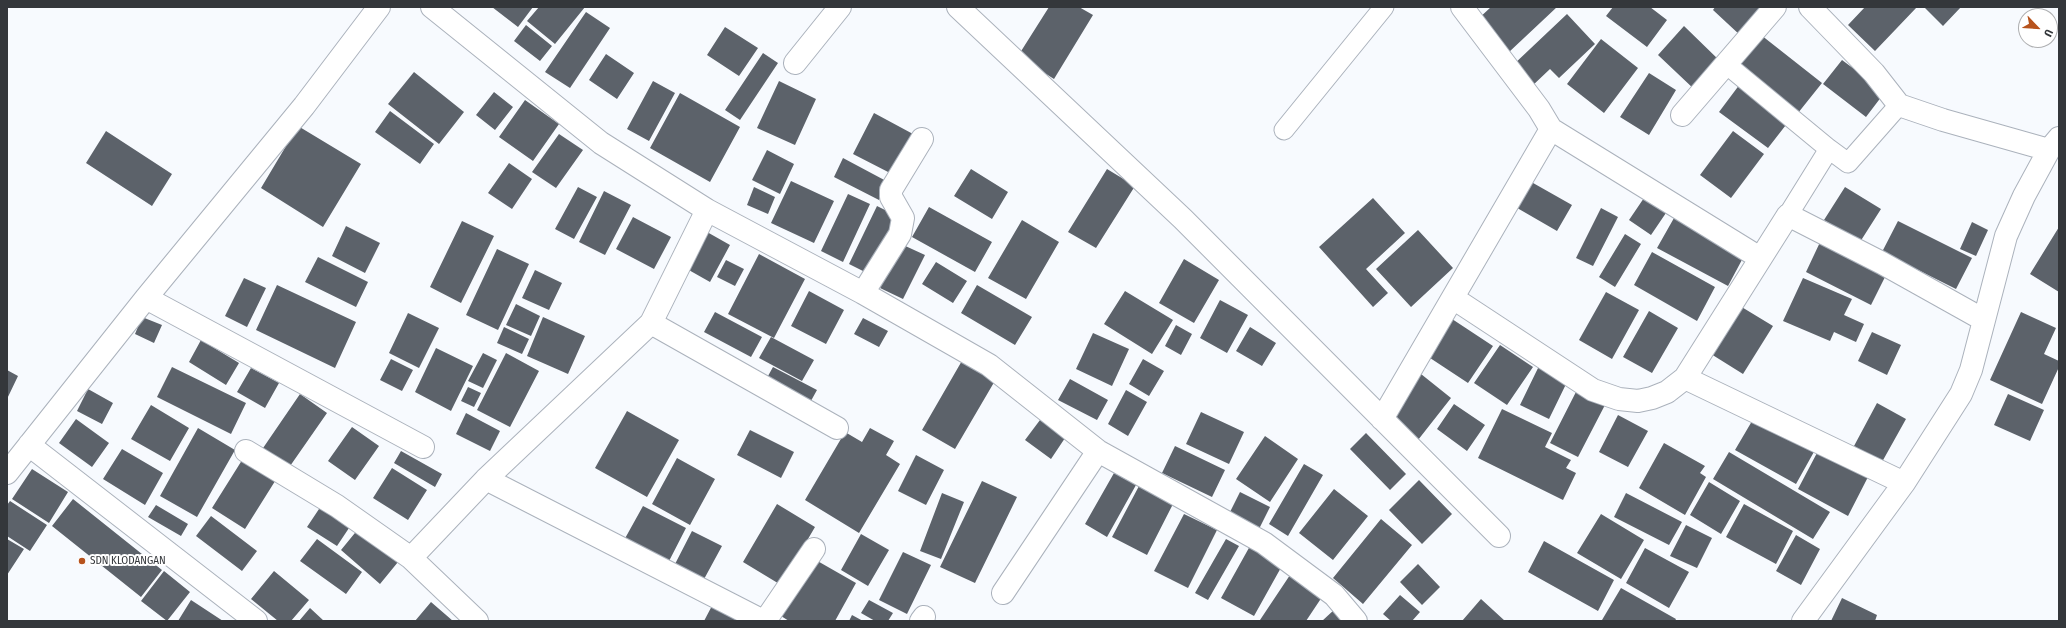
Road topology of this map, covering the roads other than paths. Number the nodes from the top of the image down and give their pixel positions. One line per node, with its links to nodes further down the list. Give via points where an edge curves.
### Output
1 (379, 7): 22 (street, via 304,106)
2 (432, 7): 18 (street, via 601,143)
3 (840, 7): 9 (street)
4 (958, 7): 27 (street, via 1183,219)
5 (1384, 7): 14 (lane)
6 (1462, 7): 13 (street)
7 (1775, 7): 10 (street)
8 (1810, 7): 11 (street, via 1874,73)
9 (795, 63)
10 (1726, 64): 12 (street); 17 (lane)
11 (1899, 105): 16 (street, via 1943,120); 17 (lane, via 1848,164)
12 (1682, 115)
13 (1551, 129): 20 (street); 23 (street)
14 (1284, 130)
15 (922, 138): 21 (street, via 891,190 891,197 903,218 900,234)
16 (2054, 144): 24 (street, via 2024,196 2006,236)
17 (1829, 149): 19 (lane)
18 (707, 210): 21 (street); 25 (street)
19 (1788, 214): 20 (street); 24 (street)
20 (1760, 258): 26 (street)
21 (863, 293): 32 (street, via 989,365)
22 (146, 298): 29 (street); 30 (street)
23 (1453, 298): 26 (street, via 1593,390 1619,399 1638,401 1652,398 1667,392); 27 (street)
24 (1984, 320): 35 (street, via 1971,370 1961,394)
25 (651, 323): 28 (street); 34 (street)
26 (1686, 378): 35 (street)
27 (1382, 419): 36 (street)
28 (838, 428)
29 (29, 445): 33 (street); 40 (street)
30 (423, 447)
31 (246, 451): 38 (street, via 337,506)
32 (1098, 451): 39 (street); 43 (street, via 1264,543 1334,595)
33 (7, 472)
34 (486, 479): 38 (street); 42 (street)
35 (1904, 483): 44 (street)
36 (1499, 536)
37 (814, 549): 42 (street)
38 (411, 558): 41 (street)
39 (1003, 593)
40 (256, 621)
41 (477, 621)
42 (764, 621)
43 (1356, 621)
44 (1803, 621)

